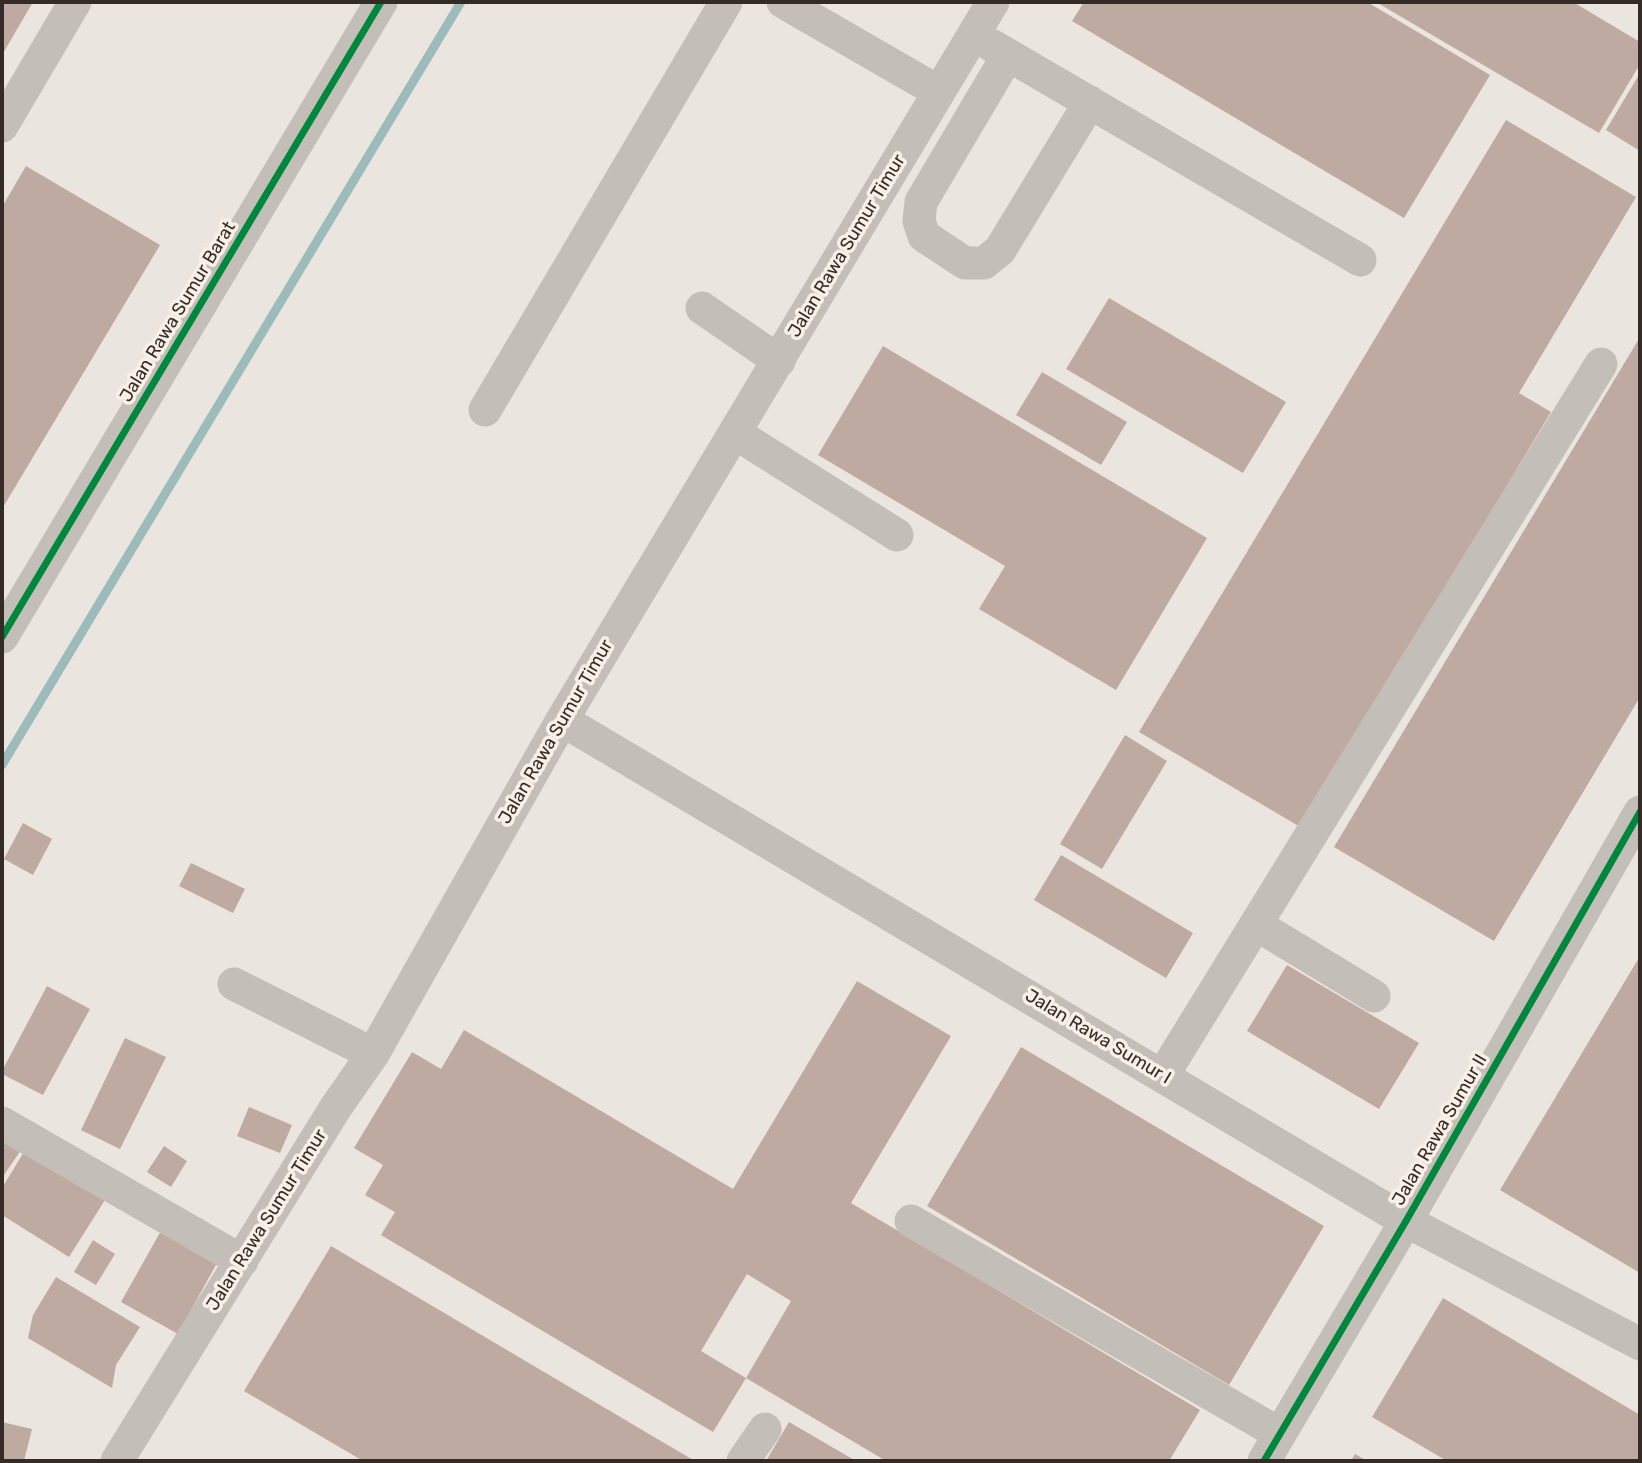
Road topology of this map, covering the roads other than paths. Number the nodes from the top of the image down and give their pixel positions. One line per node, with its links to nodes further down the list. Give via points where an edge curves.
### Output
1 (75, 2): 10 (street)
2 (381, 2): 18 (street, Jalan Rawa Sumur Barat)
3 (726, 2): 15 (street)
4 (783, 2): 8 (street)
5 (993, 2): 6 (street, Jalan Rawa Sumur Timur)
6 (974, 35): 7 (street); 8 (street, Jalan Rawa Sumur Timur)
7 (1009, 55): 9 (street); 9 (street, via 920,202 923,236 965,263 984,263 1000,250)
8 (939, 92): 13 (street, Jalan Rawa Sumur Timur)
9 (1090, 102): 11 (street)
10 (2, 126)
11 (1360, 260)
12 (702, 308): 13 (street)
13 (779, 361): 16 (street, Jalan Rawa Sumur Timur)
14 (1601, 364): 21 (street)
15 (485, 410)
16 (735, 433): 17 (street); 19 (street, Jalan Rawa Sumur Timur)
17 (897, 535)
18 (2, 638)
19 (562, 720): 24 (street, Jalan Rawa Sumur Timur); 25 (street, Jalan Rawa Sumur I)
20 (1637, 825): 28 (street, Jalan Rawa Sumur II)
21 (1257, 925): 23 (street); 25 (street)
22 (234, 984): 24 (street)
23 (1374, 996)
24 (373, 1054): 29 (street, Jalan Rawa Sumur Timur)
25 (1163, 1076): 28 (street, Jalan Rawa Sumur I)
26 (2, 1123): 29 (street)
27 (911, 1221): 32 (street)
28 (1406, 1221): 30 (street, Jalan Rawa Sumur I); 32 (street, Jalan Rawa Sumur II)
29 (242, 1261): 33 (street, Jalan Rawa Sumur Timur)
30 (1640, 1344)
31 (765, 1429): 34 (street)
32 (1272, 1448)
33 (117, 1461)
34 (743, 1461)

